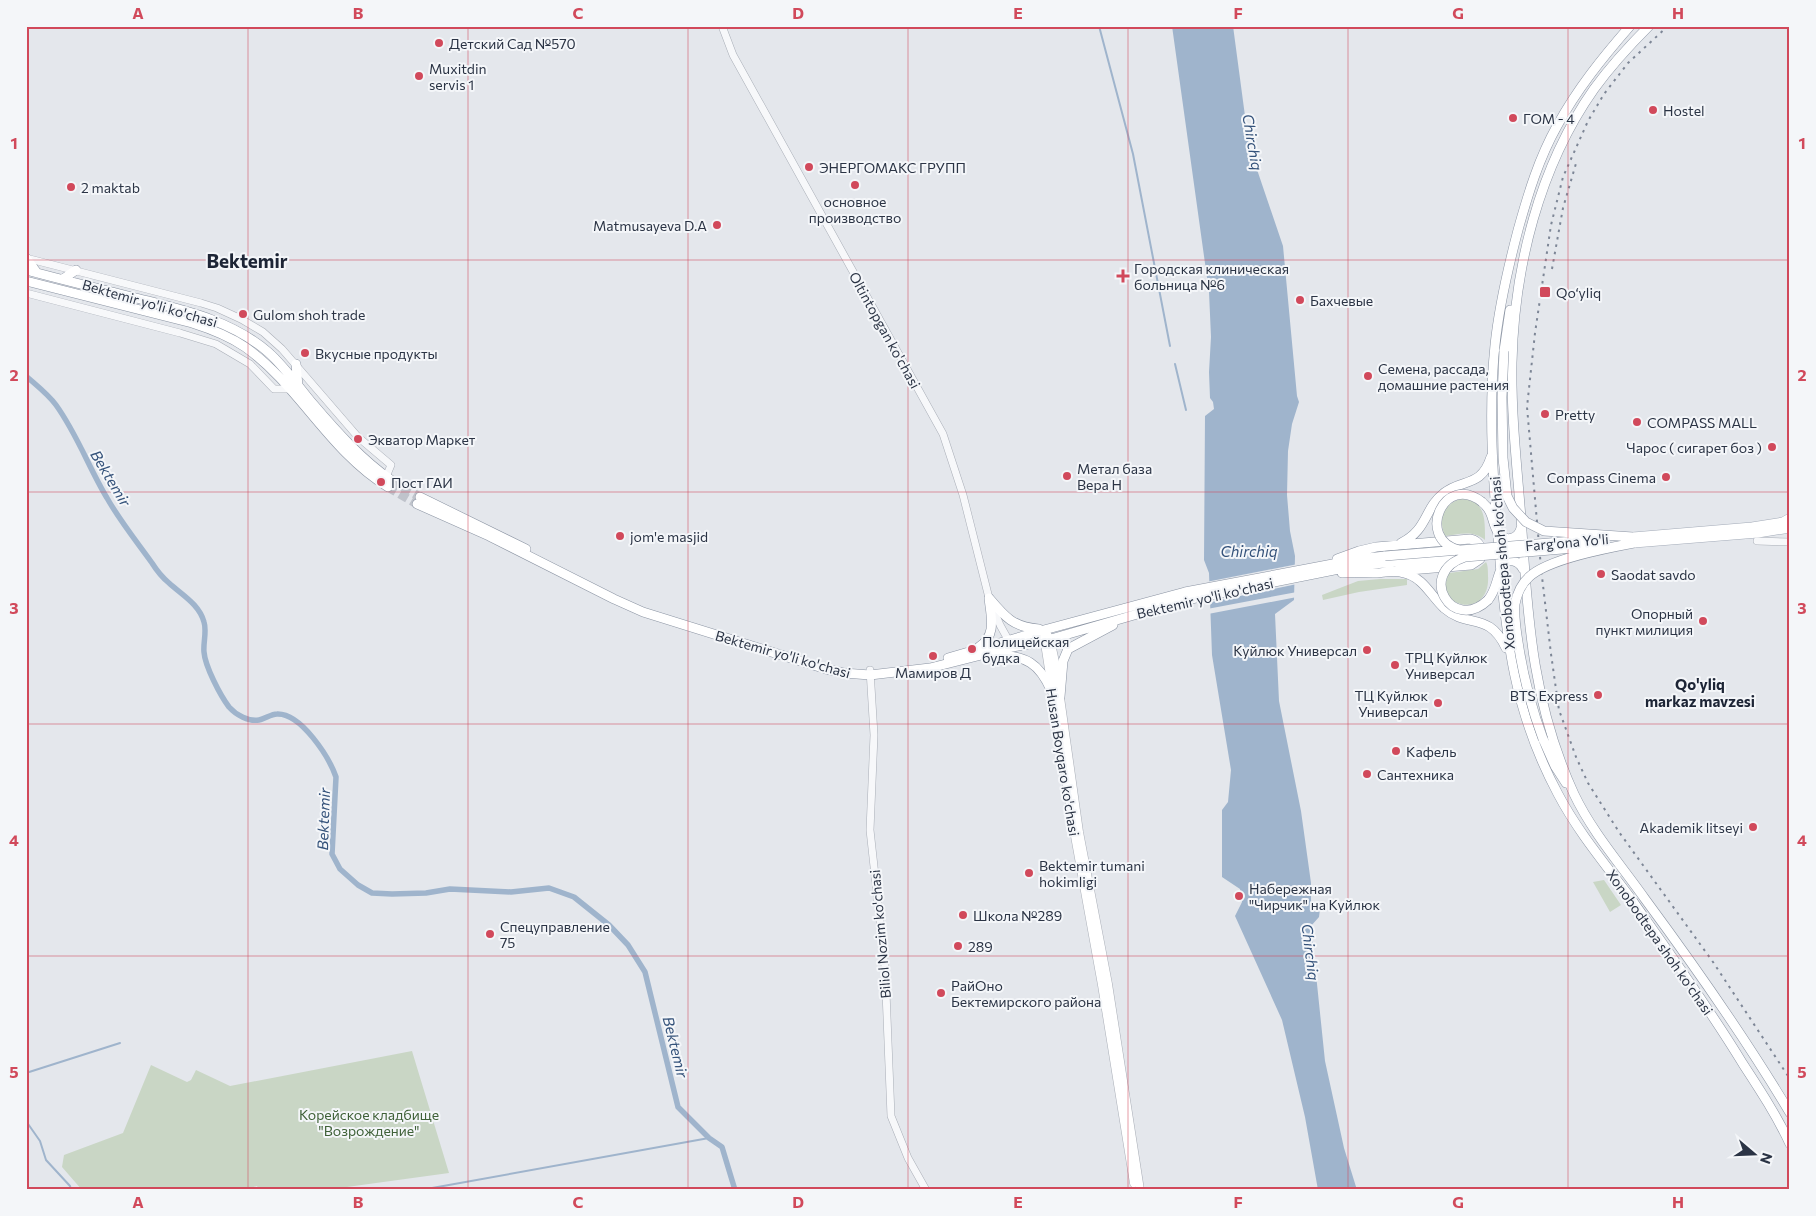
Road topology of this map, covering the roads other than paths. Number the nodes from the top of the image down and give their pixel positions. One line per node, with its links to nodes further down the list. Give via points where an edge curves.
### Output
1 (722, 26): 31 (street, Oltintopgan ko'chasi, via 733,55 943,434)
2 (1630, 26): 14 (main road, Xonobodtepa shoh ko'chasi, via 1574,97 1549,141 1531,186 1515,242 1495,344)
3 (1649, 26): 5 (main road, Xonobodtepa shoh ko'chasi, via 1600,80 1571,126 1544,186)
4 (26, 258): 7 (street, Bektemir yo'li ko'chasi); 8 (main road)
5 (1522, 266): 18 (main road, Xonobodtepa shoh ko'chasi, via 1514,316 1512,364); 21 (main road, bridge, via 1508,318 1504,351 1503,458 1509,501 1526,522 1544,531)
6 (26, 270): 8 (main road, Bektemir yo'li ko'chasi)
7 (76, 270): 9 (main road); 12 (street, Bektemir yo'li ko'chasi, via 217,308 263,332)
8 (37, 273): 9 (main road, Bektemir yo'li ko'chasi)
9 (63, 279): 13 (main road, Bektemir yo'li ko'chasi, via 184,310 223,324 243,334 279,363)
10 (26, 281): 13 (main road, Bektemir yo'li ko'chasi, via 217,332 238,342)
11 (26, 292): 13 (street, via 216,344 250,364 274,388)
12 (296, 364): 13 (main road); 15 (street, Bektemir yo'li ko'chasi, via 358,438 391,465)
13 (294, 388): 15 (main road, Bektemir yo'li ko'chasi)
14 (1492, 444): 20 (main road, Xonobodtepa shoh ko'chasi); 24 (main road, via 1490,459 1480,475 1443,494 1433,505 1422,527 1406,541)
15 (388, 481)
16 (418, 500): 39 (main road, Bektemir yo'li ko'chasi, via 491,531 646,607 825,663)
17 (1790, 518): 21 (main road, Farg'ona Yo'li, via 1762,526)
18 (1521, 528): 20 (main road, via 1518,536 1510,539 1501,536); 28 (main road, Xonobodtepa shoh ko'chasi)
19 (1790, 528): 21 (main road, Farg'ona Yo'li, via 1758,533)
20 (1497, 529): 25 (main road, bridge, via 1491,513 1482,502 1468,494 1446,500 1438,513 1437,526 1442,539); 29 (main road, Xonobodtepa shoh ko'chasi)
21 (1633, 540): 25 (main road, Farg'ona Yo'li, bridge); 42 (main road, bridge, via 1542,568 1519,590 1515,610 1519,650 1529,695 1543,739)
22 (1757, 541): 23 (street)
23 (1790, 542)
24 (1391, 546): 26 (main road, via 1359,551); 27 (main road, via 1470,539 1478,542 1481,549 1480,559 1471,565)
25 (1465, 554): 26 (main road, Farg'ona Yo'li, bridge, via 1359,559); 29 (main road, bridge, via 1443,575 1441,586 1445,599 1455,608 1476,609 1488,600)
26 (1314, 571): 27 (main road); 30 (main road, Bektemir yo'li ko'chasi)
27 (1397, 571): 38 (main road, via 1422,582 1449,612 1493,628)
28 (1524, 571): 29 (main road, via 1520,563 1512,561 1504,564); 42 (main road, Xonobodtepa shoh ko'chasi, via 1539,694)
29 (1501, 572): 38 (main road, Xonobodtepa shoh ko'chasi)
30 (1185, 596): 32 (main road, Bektemir yo'li ko'chasi); 33 (main road, Bektemir yo'li ko'chasi)
31 (990, 598): 33 (main road, via 1014,623); 35 (street, Oltintopgan ko'chasi); 36 (main road, via 990,635)
32 (1130, 616): 34 (main road, Bektemir yo'li ko'chasi); 41 (main road, via 1068,649 1063,660)
33 (1044, 630): 34 (main road, Husan Boyqaro ko'chasi); 35 (main road, Bektemir yo'li ko'chasi)
34 (1047, 640): 35 (main road, Bektemir yo'li ko'chasi); 40 (main road, Husan Boyqaro ko'chasi); 41 (main road, Husan Boyqaro ko'chasi)
35 (1011, 644): 36 (main road, Bektemir yo'li ko'chasi); 37 (main road, Bektemir yo'li ko'chasi)
36 (973, 651): 39 (main road, Bektemir yo'li ko'chasi, via 927,664)
37 (986, 654): 39 (main road, Bektemir yo'li ko'chasi, via 930,668); 40 (main road, via 1009,655 1028,661 1040,671)
38 (1511, 660): 44 (main road, Xonobodtepa shoh ko'chasi, via 1532,740 1560,799)
39 (870, 672): 46 (street, Biliol Nozim ko'chasi, via 874,735 870,830 885,967 890,1116)
40 (1051, 690): 47 (main road, Husan Boyqaro ko'chasi)
41 (1060, 697): 48 (main road, Husan Boyqaro ko'chasi)
42 (1574, 796): 43 (main road, Xonobodtepa shoh ko'chasi, via 1763,1068)
43 (1790, 1113)
44 (1786, 1125): 45 (main road, Xonobodtepa shoh ko'chasi)
45 (1790, 1144)
46 (926, 1190)
47 (1135, 1190)
48 (1140, 1190)

